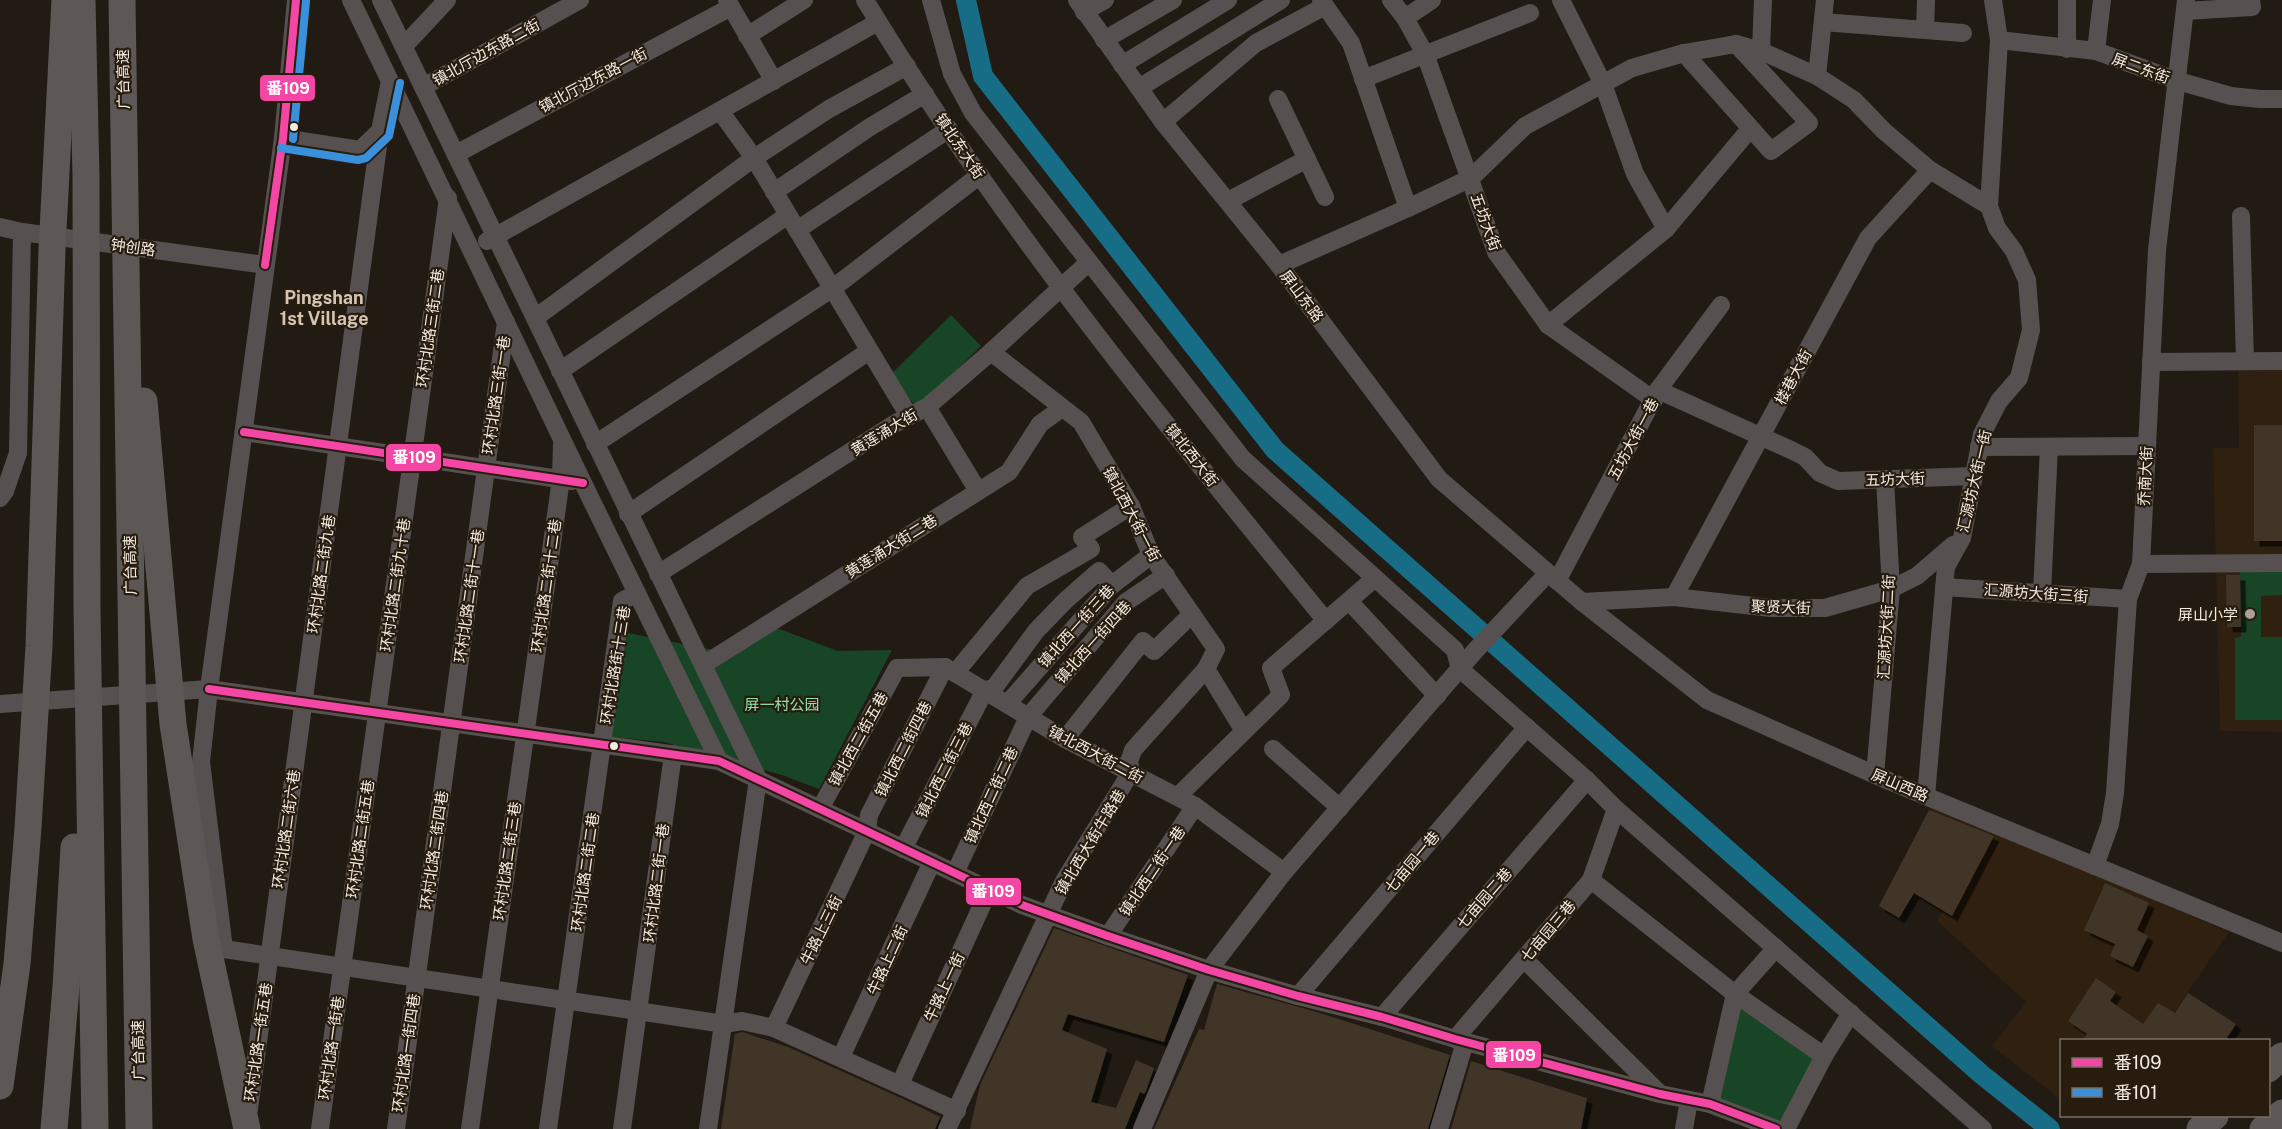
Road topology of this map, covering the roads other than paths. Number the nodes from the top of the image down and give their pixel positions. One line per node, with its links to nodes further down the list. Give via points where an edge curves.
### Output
1 (65, 0): 207 (highway, bridge, via 51,250 39,646 17,964)
2 (82, 0): 141 (highway, bridge)
3 (122, 0): 68 (highway, 广台高速, bridge)
4 (296, 0): 66 (street)
5 (351, 0): 52 (street)
6 (381, 0): 42 (street)
7 (447, 0): 42 (street)
8 (580, 0): 56 (street, 镇北厅边东路二街)
9 (804, 0): 38 (street)
10 (865, 0): 34 (street, 镇北东大街)
11 (931, 0): 87 (street, via 951,74 973,113)
12 (1105, 0): 29 (street)
13 (1173, 0): 39 (street)
14 (1228, 0): 48 (street)
15 (1238, 0): 33 (street)
16 (1281, 0): 33 (street)
17 (1392, 0): 32 (street, 五坊大街)
18 (1432, 0): 32 (street)
19 (1561, 0): 55 (street)
20 (1763, 0): 44 (street)
21 (1825, 0): 35 (street)
22 (1926, 0): 36 (street)
23 (1993, 0): 40 (street, 汇源坊大街一街)
24 (2067, 0): 43 (street)
25 (2102, 0): 45 (street)
26 (2251, 0): 30 (street, via 2252,7)
27 (729, 3): 38 (street); 67 (street, 镇北厅边东路一街)
28 (1323, 3): 51 (street, via 1351,43); 62 (street, via 1256,43)
29 (1080, 6): 39 (street, 屏山东路)
30 (2186, 6): 54 (street, 乔南大街)
31 (1530, 13): 47 (street)
32 (1405, 18): 47 (street, 五坊大街)
33 (1251, 20): 57 (street)
34 (878, 22): 49 (street, 镇北东大街); 53 (street)
35 (1823, 22): 36 (street); 50 (street)
36 (1925, 30): 37 (street)
37 (1964, 33)
38 (747, 36): 53 (street)
39 (1104, 40): 48 (street, 屏山东路)
40 (1999, 40): 43 (street, 屏二东街); 78 (street, 汇源坊大街一街)
41 (1736, 44): 44 (street); 46 (street); 64 (street, via 1809,123 1771,152)
42 (404, 46): 56 (street)
43 (2067, 49): 45 (street, 屏二东街)
44 (1761, 51): 50 (street)
45 (2097, 51): 54 (street, 屏二东街)
46 (1684, 53): 55 (street, via 1632,68); 64 (street)
47 (1425, 54): 51 (street); 73 (street, 五坊大街)
48 (1122, 65): 57 (street, 屏山东路)
49 (907, 66): 58 (street, 镇北东大街); 69 (street, via 829,109)
50 (1817, 76): 71 (street, via 1854,100)
51 (1363, 79): 79 (street)
52 (390, 81): 65 (street, 环村北路二街九巷); 76 (street)
53 (774, 81): 61 (street)
54 (2178, 81): 60 (street, 屏二东街, via 2232,96); 100 (street, 乔南大街, via 2157,250)
55 (1603, 84): 73 (street, via 1525,126); 83 (street, via 1635,174)
56 (423, 87): 67 (street)
57 (1139, 88): 62 (street, 屏山东路)
58 (925, 94): 63 (street, 镇北东大街); 74 (street)
59 (1278, 99): 70 (street)
60 (2282, 99)
61 (720, 111): 69 (street); 85 (street)
62 (1163, 122): 77 (street, 屏山东路)
63 (949, 129): 72 (street, 镇北东大街); 81 (street)
64 (1750, 129): 83 (street)
65 (380, 131): 66 (street, via 360,150); 110 (street, 环村北路二街九巷)
66 (283, 138): 88 (street)
67 (456, 154): 85 (street)
68 (124, 158): 214 (highway, 广台高速, bridge); 218 (highway, bridge, via 173,724 206,939)
69 (754, 158): 74 (street); 93 (street)
70 (1307, 159): 75 (street); 77 (street)
71 (1930, 170): 78 (street); 107 (street, 楼巷大街, via 1868,238)
72 (980, 175): 90 (street); 91 (street, 镇北东大街)
73 (1471, 178): 79 (street); 95 (street, 五坊大街, via 1496,252)
74 (774, 192): 81 (street)
75 (1325, 197)
76 (448, 198): 86 (street); 114 (street, 环村北路三街二巷)
77 (1227, 201): 89 (street, 屏山东路)
78 (1989, 206): 112 (street, 汇源坊大街一街, via 2027,280 2031,330 2019,378 1999,401)
79 (1408, 208): 89 (street)
80 (2241, 216): 98 (street)
81 (793, 222): 90 (street); 101 (street)
82 (0, 227): 84 (street, 钟创路)
83 (1666, 229): 95 (street)
84 (22, 232): 88 (street, 钟创路); 121 (street, via 18,453)
85 (496, 237): 86 (street); 93 (street)
86 (472, 249): 94 (street)
87 (1089, 262): 91 (street, 黄莲涌大街); 131 (street, via 1244,459)
88 (265, 265): 106 (street)
89 (1279, 265): 130 (street, 屏山东路, via 1439,479)
90 (833, 288): 96 (street); 109 (street)
91 (1060, 288): 97 (street, 黄莲涌大街); 143 (street, 镇北西大街)
92 (1720, 305): 102 (street, 五坊大街一巷)
93 (535, 318): 101 (street)
94 (507, 322): 108 (street); 115 (street, 环村北路三街一巷)
95 (1548, 325): 102 (street, 五坊大街)
96 (869, 351): 105 (street); 123 (street)
97 (991, 352): 103 (street, 黄莲涌大街); 104 (street, 镇北西大街一街)
98 (2245, 361): 99 (street); 100 (street)
99 (2282, 361)
100 (2151, 362): 111 (street, 乔南大街)
101 (560, 371): 109 (street)
102 (1656, 395): 107 (street, 五坊大街); 130 (street, 五坊大街一巷)
103 (927, 407): 105 (street, 黄莲涌大街); 120 (street)
104 (1062, 408): 120 (street, 黄莲涌大街二巷, via 1040,424 1009,472); 122 (street, 镇北西大街一街, via 1081,422)
105 (909, 416): 128 (street, 黄莲涌大街)
106 (244, 432): 110 (street); 148 (street)
107 (1761, 438): 118 (street, 五坊大街, via 1805,458 1820,473 1838,481); 137 (street, 楼巷大街)
108 (562, 439): 117 (street, 环村北路二街十二巷); 119 (street)
109 (595, 444): 123 (street)
110 (338, 446): 114 (street); 151 (street, 环村北路二街九巷)
111 (2147, 446): 113 (street); 127 (street, 乔南大街)
112 (1979, 447): 113 (street); 116 (street, 汇源坊大街一街)
113 (2049, 447): 136 (street)
114 (412, 457): 115 (street); 154 (street, 环村北路二街九十巷)
115 (486, 468): 117 (street); 156 (street, 环村北路二街十一巷)
116 (1974, 476): 118 (street, 五坊大街); 124 (street, 汇源坊大街一街)
117 (561, 479): 119 (street); 159 (street, 环村北路二街十二巷)
118 (1885, 479): 134 (street, 汇源坊大街二街)
119 (583, 483): 135 (street)
120 (978, 491): 144 (street, 黄莲涌大街二巷)
121 (0, 498)
122 (1131, 506): 125 (street, 镇北西大街一街); 147 (street, 镇北西二街四巷, via 1082,537 1091,549 1027,586)
123 (628, 514): 128 (street)
124 (1962, 538): 133 (street, 汇源坊大街一街, via 1946,567); 134 (street, 聚贤大街, via 1917,576)
125 (1151, 555): 129 (street, 镇北西大街一街); 132 (street, 镇北西一街三巷)
126 (2282, 563): 127 (street)
127 (2140, 564): 138 (street, 乔南大街)
128 (658, 574): 144 (street)
129 (1166, 575): 142 (street, 镇北西大街一街); 155 (street, 镇北西一街四巷, via 1126,602)
130 (1552, 577): 140 (street, 屏山西路); 146 (street, 五坊大街一巷, via 1511,611)
131 (1375, 578): 139 (street); 146 (street, via 1455,650)
132 (1112, 585): 149 (street, via 1099,571 1036,631 994,688); 153 (street, 镇北西一街三巷)
133 (1944, 587): 136 (street, 汇源坊大街三街); 170 (street, 汇源坊大街一街)
134 (1891, 589): 137 (street, 聚贤大街, via 1825,608 1771,608); 166 (street, 汇源坊大街二街)
135 (637, 593): 161 (street, 环村北路街十三巷, via 622,601); 164 (street)
136 (2042, 593): 138 (street, 汇源坊大街三街)
137 (1674, 597): 140 (street, 聚贤大街)
138 (2128, 599): 178 (street, 乔南大街, via 2115,793 2110,824)
139 (1349, 601): 143 (street); 150 (street)
140 (1582, 602): 166 (street, 屏山西路, via 1707,700)
141 (87, 609): 216 (highway, bridge); 217 (highway, bridge)
142 (1192, 614): 145 (street, 镇北西大街一街, via 1216,649); 160 (street, via 1154,651 1143,641)
143 (1326, 621): 158 (street, via 1271,668 1281,695)
144 (703, 665): 167 (street)
145 (1206, 669): 158 (street); 165 (street, 镇北西大街牛路巷, via 1133,750)
146 (1460, 669): 150 (street, 五坊大街一巷); 157 (street)
147 (950, 670): 149 (street, 镇北西大街二街); 173 (street, 镇北西二街五巷, via 897,668); 175 (street, 镇北西二街四巷, via 869,815)
148 (209, 688): 151 (street); 152 (street); 187 (street, via 201,762 224,949)
149 (985, 690): 153 (street, 镇北西大街二街); 176 (street, 镇北西二街三巷)
150 (1437, 696): 172 (street, 五坊大街一巷)
151 (303, 702): 154 (street); 187 (street, 环村北路二街六巷)
152 (0, 704)
153 (1007, 704): 155 (street, 镇北西大街二街)
154 (377, 712): 156 (street); 189 (street, 环村北路二街五巷)
155 (1028, 717): 160 (street, 镇北西大街二街); 180 (street, 镇北西二街二巷)
156 (452, 723): 159 (street); 191 (street, 环村北路二街四巷)
157 (1527, 728): 168 (street); 194 (street, 七亩园一巷)
158 (1244, 731): 169 (street)
159 (525, 734): 161 (street); 192 (street, 环村北路二街三巷)
160 (1065, 739): 165 (street, 镇北西大街二街)
161 (602, 744): 163 (street); 195 (street, 环村北路二街二巷)
162 (1273, 749): 172 (street)
163 (673, 754): 164 (street); 196 (street, 环村北路二街一巷)
164 (719, 761): 167 (street)
165 (1131, 772): 169 (street, 镇北西大街二街); 183 (street, 镇北西大街牛路巷, via 1064,881)
166 (1875, 775): 170 (street, 屏山西路)
167 (759, 780): 173 (street); 199 (street)
168 (1587, 780): 174 (street); 198 (street, 七亩园二巷)
169 (1178, 796): 171 (street, 镇北西大街二街)
170 (1926, 796): 178 (street, 屏山西路)
171 (1195, 806): 179 (street, 镇北西大街二街); 184 (street, 镇北西二街一巷)
172 (1340, 808): 179 (street, 五坊大街一巷)
173 (820, 809): 175 (street)
174 (1616, 809): 181 (street, 七亩园三巷); 186 (street)
175 (867, 831): 176 (street); 200 (street, 牛路上三街)
176 (903, 849): 177 (street)
177 (932, 862): 180 (street); 204 (street, 牛路上二街)
178 (2095, 866): 185 (street, 屏山西路)
179 (1284, 872): 190 (street, 五坊大街一巷)
180 (955, 873): 182 (street)
181 (1591, 880): 188 (street, 七亩园三巷); 193 (street)
182 (989, 890): 183 (street); 206 (street, 牛路上一街)
183 (1048, 915): 184 (street); 211 (street, 镇北西大街牛路巷)
184 (1108, 936): 190 (street)
185 (2282, 943)
186 (1776, 948): 193 (street); 197 (street)
187 (269, 955): 189 (street); 218 (street, 环村北路一街五巷)
188 (1524, 960): 201 (street, 七亩园三巷); 208 (street)
189 (343, 966): 191 (street); 219 (street, 环村北路一街巷)
190 (1209, 970): 194 (street); 226 (street, 五坊大街一巷)
191 (417, 977): 192 (street); 220 (street, 环村北路一街四巷)
192 (489, 988): 195 (street); 221 (street, 环村北路二街三巷)
193 (1735, 994): 202 (street); 210 (street)
194 (1298, 996): 198 (street)
195 (567, 1000): 196 (street); 222 (street, 环村北路二街二巷)
196 (639, 1011): 199 (street); 223 (street, 环村北路二街一巷)
197 (1851, 1013): 202 (street); 229 (street)
198 (1382, 1017): 201 (street)
199 (724, 1024): 200 (street, via 742,1021); 224 (street)
200 (774, 1028): 204 (street)
201 (1460, 1040): 208 (street); 227 (street)
202 (1824, 1056): 215 (street)
203 (2282, 1056): 205 (highway)
204 (842, 1057): 206 (street)
205 (2270, 1067)
206 (900, 1084): 211 (street)
207 (0, 1086)
208 (1660, 1094): 209 (street)
209 (1689, 1100): 210 (street); 228 (street)
210 (1710, 1104): 215 (street)
211 (957, 1111): 225 (street, 镇北西大街牛路巷)
212 (2282, 1113): 231 (highway)
213 (2214, 1117): 230 (highway)
214 (139, 1128)
215 (1775, 1128)
216 (54, 1129)
217 (95, 1129)
218 (247, 1129)
219 (320, 1129)
220 (396, 1129)
221 (470, 1129)
222 (548, 1129)
223 (622, 1129)
224 (708, 1129)
225 (947, 1129)
226 (1142, 1129)
227 (1439, 1129)
228 (1684, 1129)
229 (1983, 1129)
230 (2200, 1129)
231 (2263, 1129)

